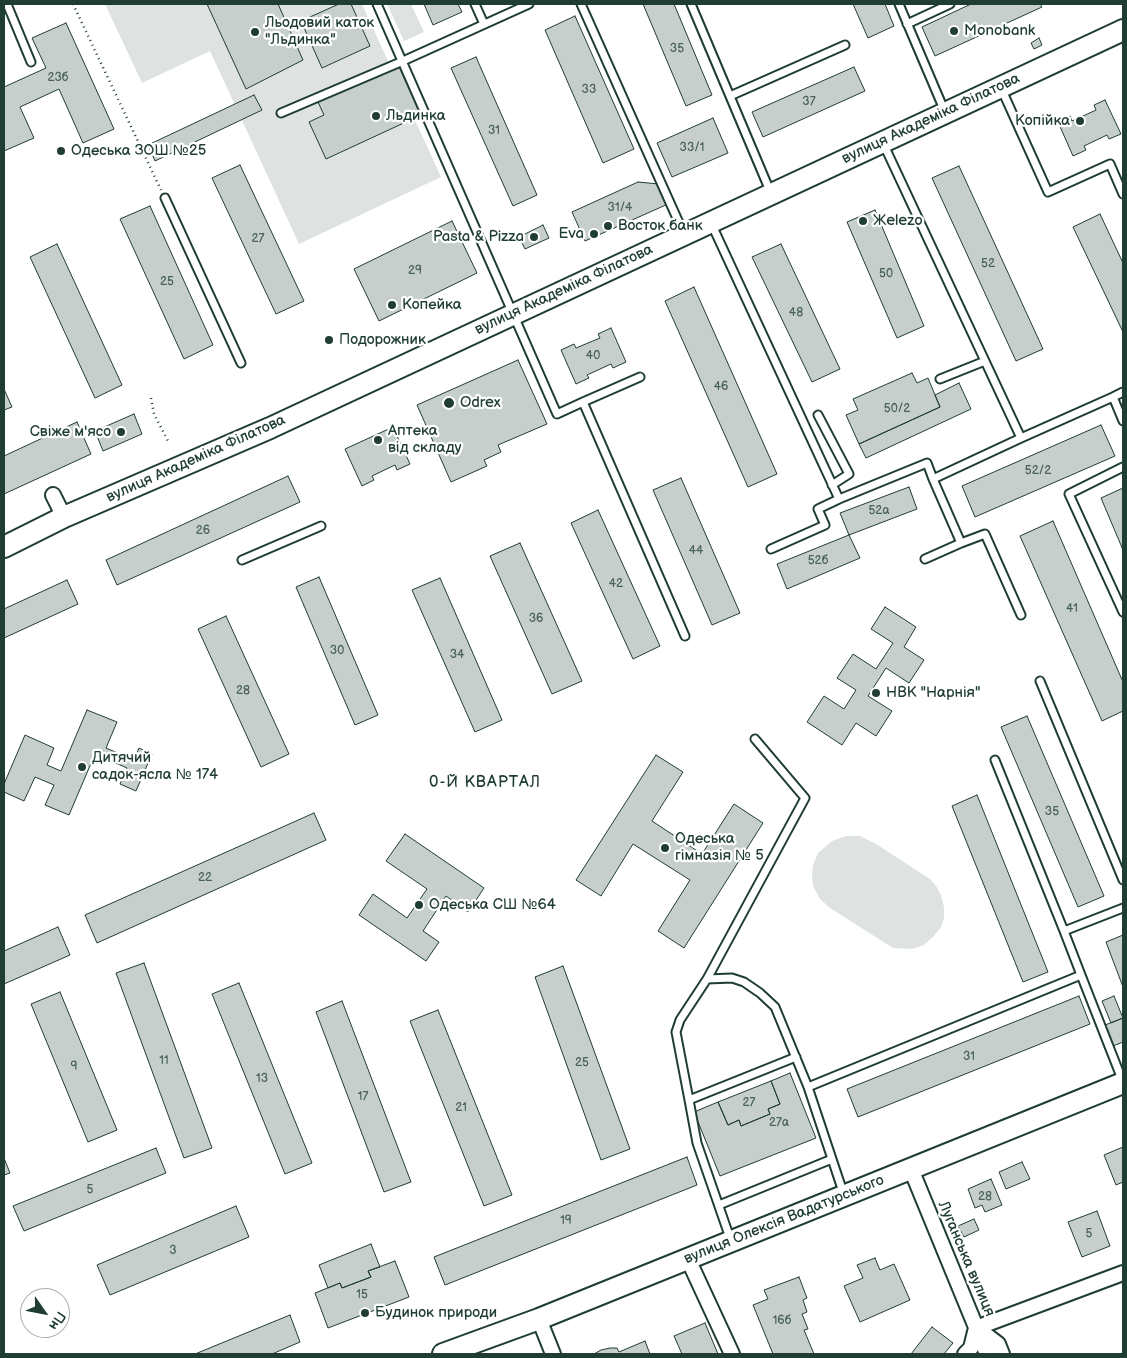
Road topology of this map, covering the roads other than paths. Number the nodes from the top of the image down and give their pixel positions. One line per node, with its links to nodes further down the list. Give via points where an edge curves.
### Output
1 (7, 4): 14 (lane)
2 (377, 4): 13 (lane)
3 (475, 4): 9 (lane)
4 (529, 4): 9 (lane)
5 (581, 4): 24 (lane)
6 (691, 4): 16 (lane)
7 (899, 4): 10 (lane)
8 (950, 4): 10 (lane)
9 (484, 24): 13 (lane)
10 (907, 24): 17 (lane)
11 (1123, 30): 15 (main road, вулиця Академіка Філатова)
12 (845, 45): 16 (lane)
13 (403, 61): 18 (lane); 25 (lane)
14 (31, 62)
15 (1000, 86): 17 (main road, вулиця Академіка Філатова); 21 (lane, via 1048,192 1110,164)
16 (730, 96): 20 (lane)
17 (945, 112): 19 (main road, вулиця Академіка Філатова)
18 (281, 113)
19 (883, 142): 20 (main road, вулиця Академіка Філатова); 26 (lane)
20 (771, 194): 23 (main road, вулиця Академіка Філатова)
21 (1123, 194)
22 (165, 198): 27 (lane)
23 (711, 223): 24 (main road, вулиця Академіка Філатова); 38 (lane)
24 (684, 235): 25 (main road, вулиця Академіка Філатова)
25 (514, 313): 32 (lane, via 557,414); 41 (main road, вулиця Академіка Філатова, via 270,428)
26 (985, 360): 29 (lane); 35 (lane)
27 (241, 363)
28 (640, 377): 32 (lane)
29 (940, 379)
30 (1123, 392): 31 (lane)
31 (1113, 397): 34 (lane); 35 (lane)
32 (583, 402): 50 (lane)
33 (818, 415): 38 (lane, via 849,474)
34 (1123, 421)
35 (1021, 438): 37 (lane)
36 (1123, 468): 48 (lane, via 1069,494)
37 (933, 479): 40 (lane, via 927,463); 43 (lane)
38 (832, 485): 40 (lane)
39 (53, 495): 41 (street)
40 (839, 499): 45 (lane, via 818,509 825,525)
41 (64, 517): 44 (main road, вулиця Академіка Філатова)
42 (321, 526): 46 (lane)
43 (961, 543): 47 (lane); 49 (lane, via 985,534)
44 (4, 547)
45 (771, 549)
46 (242, 560)
47 (925, 560)
48 (1123, 612)
49 (1021, 615)
50 (685, 636)
51 (1040, 681): 54 (lane)
52 (755, 738): 58 (lane, via 805,798)
53 (995, 760): 56 (lane)
54 (1123, 880)
55 (1123, 908): 56 (lane)
56 (1064, 931): 57 (lane)
57 (1081, 975): 60 (lane); 61 (lane)
58 (706, 979): 59 (lane, via 732,978 760,993 775,1007); 62 (lane, via 676,1032)
59 (796, 1057): 61 (lane); 62 (lane)
60 (1123, 1083): 64 (main road, вулиця Олексія Вадатурського)
61 (808, 1087): 63 (lane)
62 (689, 1100): 66 (lane, via 697,1143)
63 (832, 1159): 65 (lane); 66 (lane)
64 (911, 1168): 65 (main road, вулиця Олексія Вадатурського); 71 (street, Луганська вулиця)
65 (844, 1195): 67 (main road, вулиця Олексія Вадатурського)
66 (719, 1205): 67 (lane)
67 (731, 1241): 68 (main road, вулиця Олексія Вадатурського)
68 (688, 1259): 70 (main road, вулиця Олексія Вадатурського); 74 (street)
69 (1123, 1272): 71 (street)
70 (539, 1318): 72 (main road, вулиця Олексія Вадатурського); 73 (street)
71 (976, 1328): 75 (street); 76 (street); 77 (street, Луганська вулиця, via 998,1344)
72 (443, 1354)
73 (553, 1354)
74 (732, 1354)
75 (966, 1354)
76 (987, 1354)
77 (1002, 1354)

